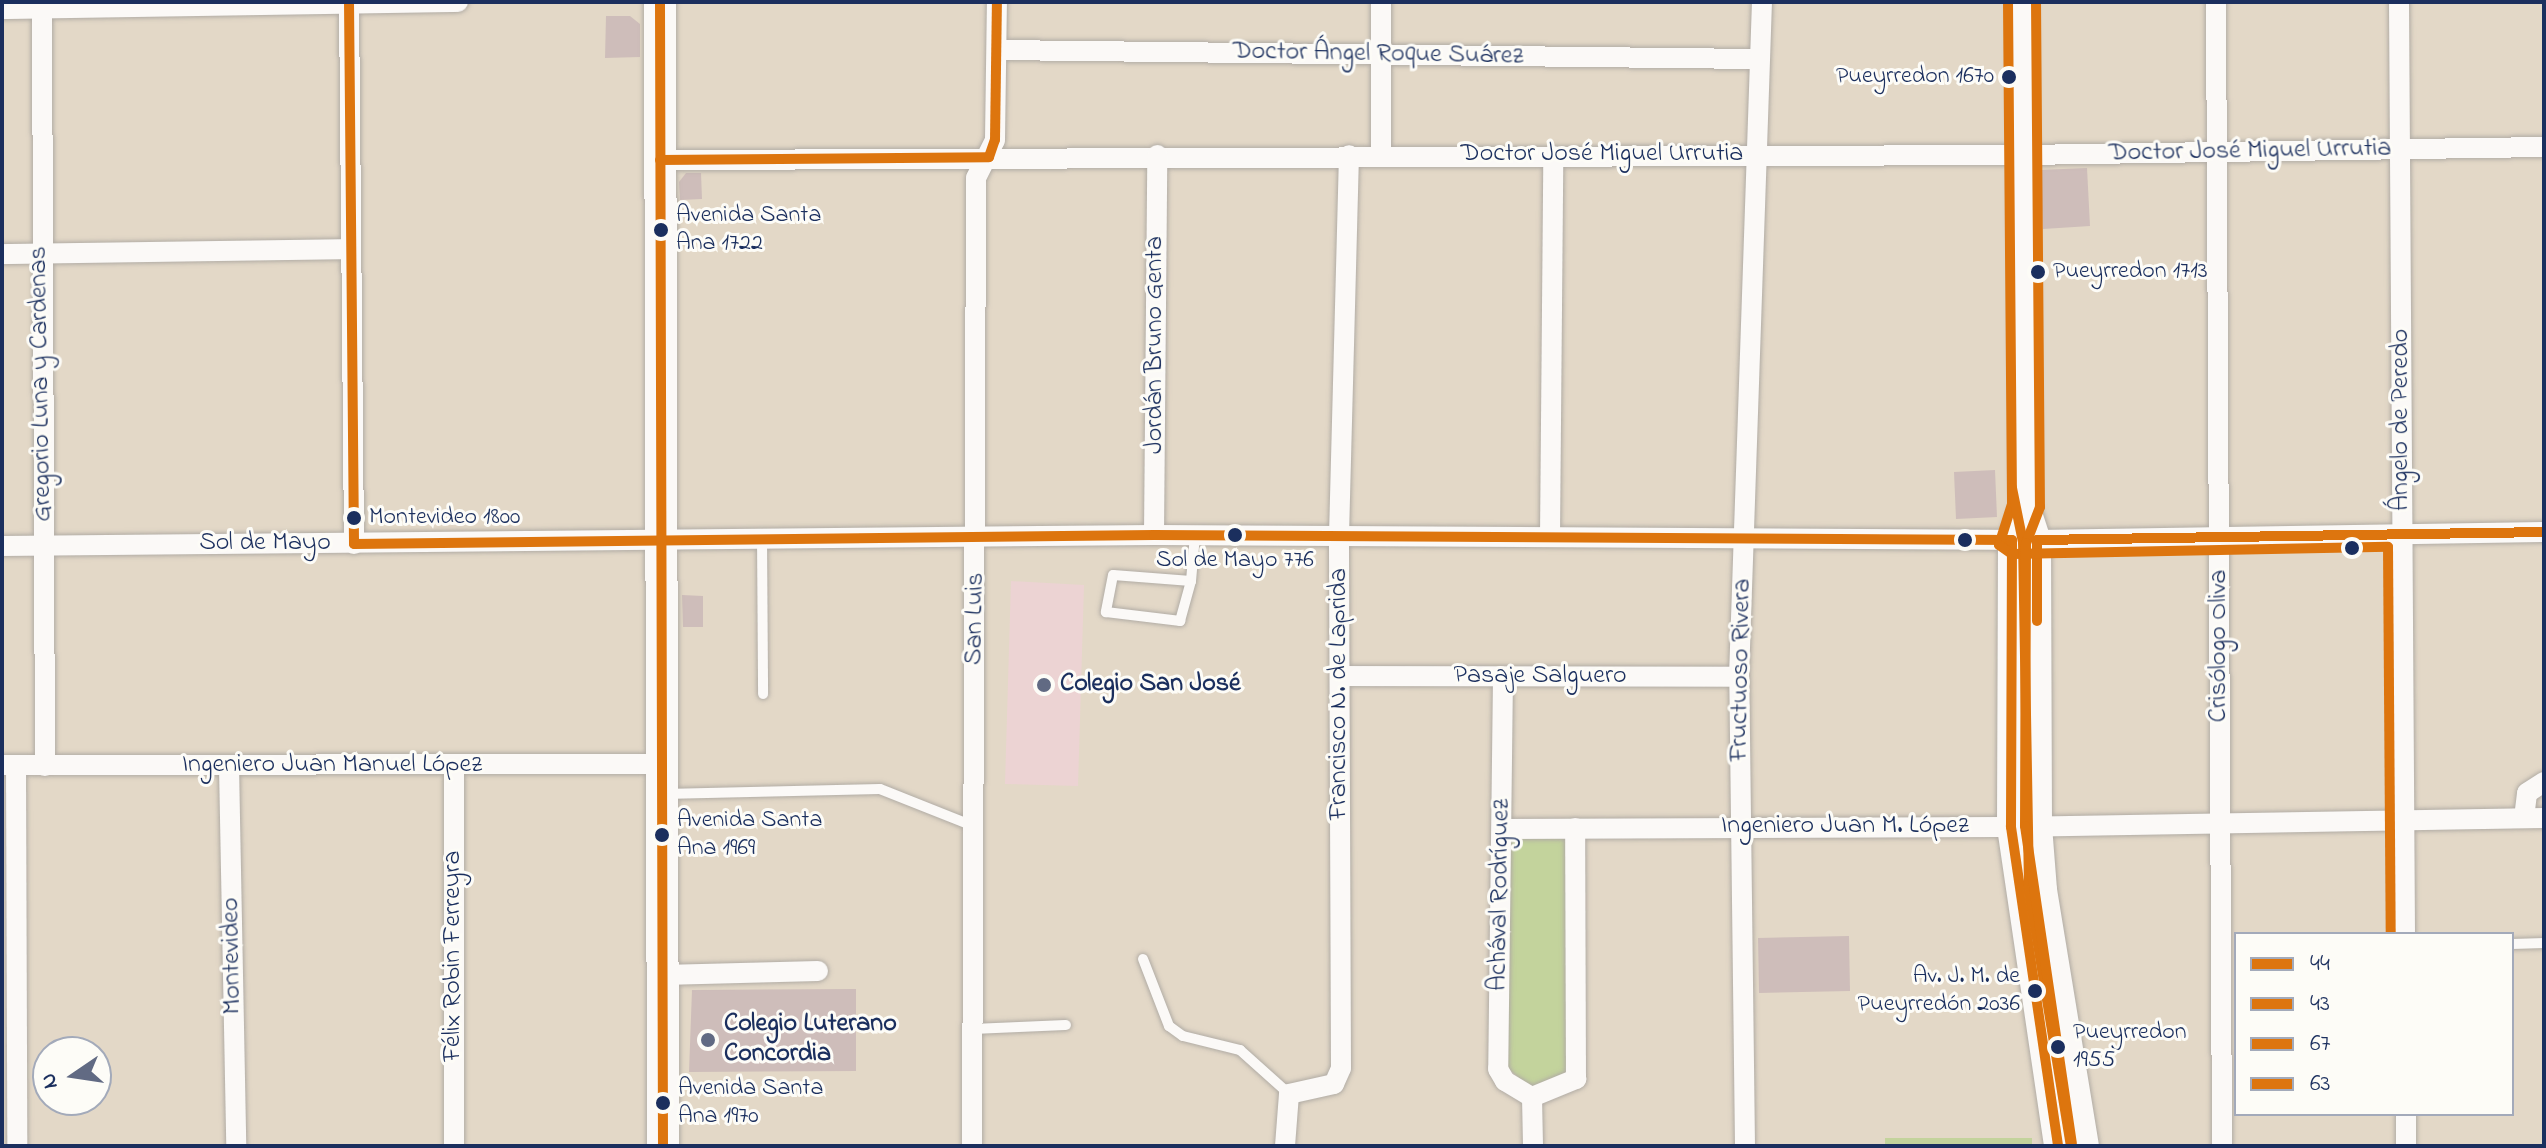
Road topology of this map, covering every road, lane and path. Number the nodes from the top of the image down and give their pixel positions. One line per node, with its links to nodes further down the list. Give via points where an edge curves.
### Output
1 (458, 2): 9 (street)
2 (660, 2): 25 (main road)
3 (997, 2): 12 (street, San Luis)
4 (1381, 2): 13 (street)
5 (1762, 2): 14 (street, Fructuoso Rivera)
6 (2022, 2): 22 (main road)
7 (2216, 2): 17 (street, Crisólogo Oliva)
8 (2399, 2): 16 (street, Ángelo de Peredo)
9 (349, 3): 10 (street); 26 (street)
10 (42, 6): 11 (street); 28 (street, Gregorio Luna y Cardenas)
11 (2, 9)
12 (997, 50): 13 (street, Doctor Ángel Roque Suárez); 24 (street, San Luis, via 995,140)
13 (1381, 55): 14 (street, Doctor Ángel Roque Suárez); 21 (street)
14 (1759, 59): 18 (street, Fructuoso Rivera)
15 (2544, 147): 16 (street, Doctor José Miguel Urrutia)
16 (2400, 150): 17 (street, Doctor José Miguel Urrutia); 30 (street, Ángelo de Peredo)
17 (2217, 152): 22 (street, Doctor José Miguel Urrutia); 35 (street, Crisólogo Oliva)
18 (1755, 154): 22 (street, Doctor José Miguel Urrutia); 23 (street, Doctor José Miguel Urrutia); 39 (street, Fructuoso Rivera)
19 (1157, 155): 20 (street, Doctor José Miguel Urrutia); 24 (street, Doctor José Miguel Urrutia); 31 (street, Jordán Bruno Genta)
20 (1349, 155): 21 (street, Doctor José Miguel Urrutia); 34 (street, Francisco N. de Laprida)
21 (1381, 155): 23 (street, Doctor José Miguel Urrutia)
22 (2023, 155): 40 (main road)
23 (1553, 156): 38 (street)
24 (989, 157): 25 (street, Doctor José Miguel Urrutia); 33 (street, San Luis, via 976,178)
25 (660, 160): 36 (main road)
26 (348, 249): 28 (street); 41 (street)
27 (2, 254): 28 (street)
28 (41, 254): 43 (street, Gregorio Luna y Cardenas)
29 (2544, 532): 30 (street, Sol de Mayo)
30 (2402, 533): 35 (street, Sol de Mayo); 56 (street, Ángelo de Peredo)
31 (1154, 535): 32 (street, Sol de Mayo); 33 (street, Sol de Mayo)
32 (1195, 535): 34 (street, Sol de Mayo); 44 (lane)
33 (978, 536): 37 (street, Sol de Mayo); 58 (street, San Luis)
34 (1339, 536): 38 (street, Sol de Mayo); 45 (street, Francisco N. de Laprida)
35 (2219, 536): 40 (street, Sol de Mayo); 57 (street, Crisólogo Oliva)
36 (661, 537): 37 (street, Sol de Mayo); 41 (street, Sol de Mayo); 53 (main road)
37 (762, 537): 48 (lane)
38 (1550, 537): 39 (street, Sol de Mayo)
39 (1744, 537): 40 (street, Sol de Mayo); 47 (street, Fructuoso Rivera)
40 (2024, 540): 60 (main road)
41 (354, 544): 43 (street, Sol de Mayo)
42 (2, 546): 43 (street, Sol de Mayo)
43 (44, 546): 50 (street, Gregorio Luna y Cardenas)
44 (1191, 581): 44 (lane, via 1183,617 1176,623 1106,612 1113,575)
45 (1341, 676): 46 (street, Pasaje Salguero); 71 (street, Francisco N. de Laprida, via 1341,1068 1334,1084)
46 (1503, 677): 47 (street, Pasaje Salguero); 62 (street, Achával Rodríguez)
47 (1739, 677): 59 (street, Fructuoso Rivera)
48 (763, 694)
49 (9, 765): 50 (street, Ingeniero Juan Manuel López); 74 (street)
50 (45, 766): 51 (street, Ingeniero Juan Manuel López)
51 (229, 766): 52 (street, Ingeniero Juan Manuel López); 75 (street, Montevideo)
52 (454, 767): 53 (street, Ingeniero Juan Manuel López); 76 (street, Félix Robin Ferreyra)
53 (663, 779): 58 (lane, Ingeniero Juan Manuel López, via 880,789); 68 (main road)
54 (2544, 782): 55 (street, Ingeniero Juan M. López, via 2527,793)
55 (2534, 818): 56 (street, Ingeniero Juan M. López)
56 (2404, 819): 57 (street, Ingeniero Juan M. López); 63 (street, Ángelo de Peredo)
57 (2221, 820): 60 (street, Ingeniero Juan M. López); 84 (street, Crisólogo Oliva)
58 (973, 826): 70 (street, San Luis)
59 (1741, 826): 60 (street, Ingeniero Juan M. López); 61 (street, Ingeniero Juan M. López); 81 (street, Fructuoso Rivera)
60 (2024, 827): 82 (main road); 83 (main road, via 2047,919)
61 (1575, 828): 62 (street, Ingeniero Juan M. López); 72 (street, via 1576,1079)
62 (1502, 829): 72 (street, Achával Rodríguez, via 1498,1069 1505,1081)
63 (2405, 932)
64 (2544, 943): 65 (lane)
65 (2514, 944)
66 (1143, 959): 71 (lane, via 1169,1026 1183,1036 1240,1050)
67 (818, 971): 68 (street)
68 (663, 975): 77 (main road)
69 (1066, 1025): 70 (lane)
70 (972, 1029): 78 (street, San Luis)
71 (1289, 1094): 79 (street)
72 (1532, 1097): 80 (street)
73 (2406, 1116): 85 (street)
74 (17, 1146)
75 (236, 1146)
76 (454, 1146)
77 (663, 1146)
78 (972, 1146)
79 (1285, 1146)
80 (1533, 1146)
81 (1745, 1146)
82 (2058, 1146)
83 (2085, 1146)
84 (2222, 1146)
85 (2406, 1146)

